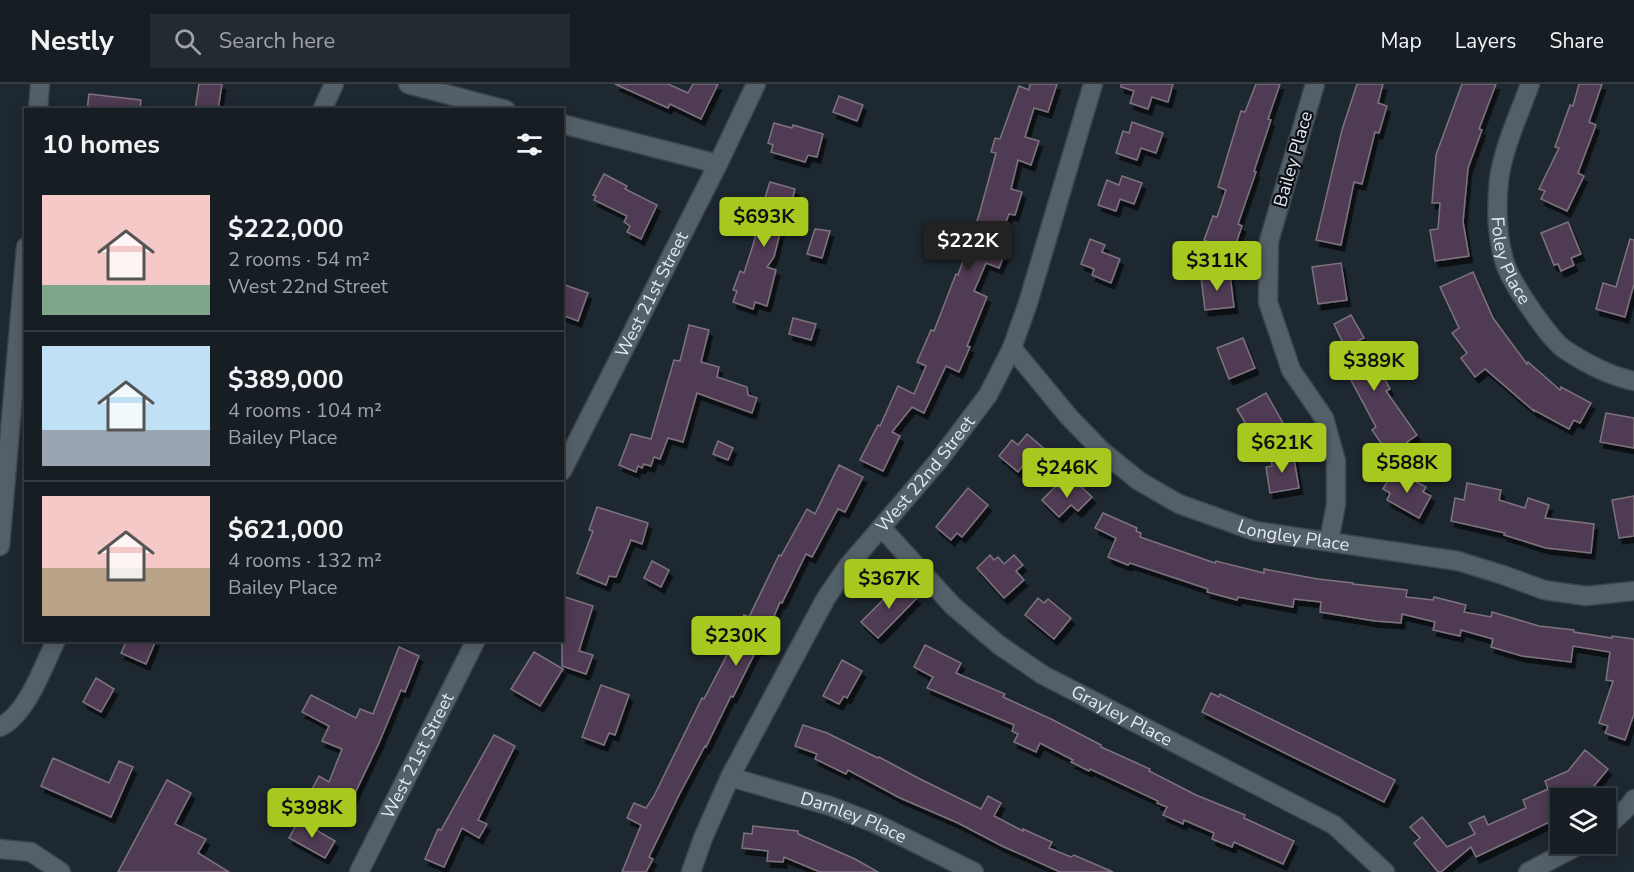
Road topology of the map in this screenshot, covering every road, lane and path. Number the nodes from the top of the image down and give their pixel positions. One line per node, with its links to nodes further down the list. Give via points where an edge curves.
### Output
1 (40, 84): 8 (street)
2 (334, 84): 9 (street)
3 (408, 84): 10 (street)
4 (756, 84): 12 (street, West 21st Street)
5 (1093, 84): 14 (street, West 22nd Street)
6 (1315, 84): 19 (street, Bailey Place, via 1269,242 1268,302 1292,370 1324,418 1336,461 1336,504)
7 (1530, 84): 15 (street, Foley Place, via 1499,179 1497,223 1507,267 1529,308 1562,348 1615,377)
8 (38, 108)
9 (323, 108)
10 (498, 108)
11 (564, 125): 12 (street)
12 (718, 164): 17 (street, West 21st Street)
13 (24, 265): 16 (street)
14 (1012, 348): 18 (street, West 22nd Street, via 988,395); 19 (street, Longley Place, via 1069,417 1139,481 1179,504 1255,531)
15 (1634, 381)
16 (4, 444): 20 (street)
17 (564, 467)
18 (881, 527): 25 (street, West 22nd Street, via 826,598); 34 (street, Grayley Place, via 953,606 999,645 1043,675 1334,825)
19 (1329, 541): 21 (street, Longley Place, via 1458,561 1544,590 1586,596)
20 (0, 546)
21 (1634, 591)
22 (55, 642): 24 (street, via 24,704)
23 (475, 642): 31 (street, West 21st Street)
24 (0, 727)
25 (730, 777): 32 (street, West 22nd Street); 33 (street, Darnley Place, via 830,806)
26 (1634, 799): 27 (street)
27 (1616, 818)
28 (0, 849): 30 (street, via 31,852)
29 (1562, 854): 35 (street)
30 (61, 872)
31 (359, 872)
32 (691, 872)
33 (974, 872)
34 (1385, 872)
35 (1528, 872)

